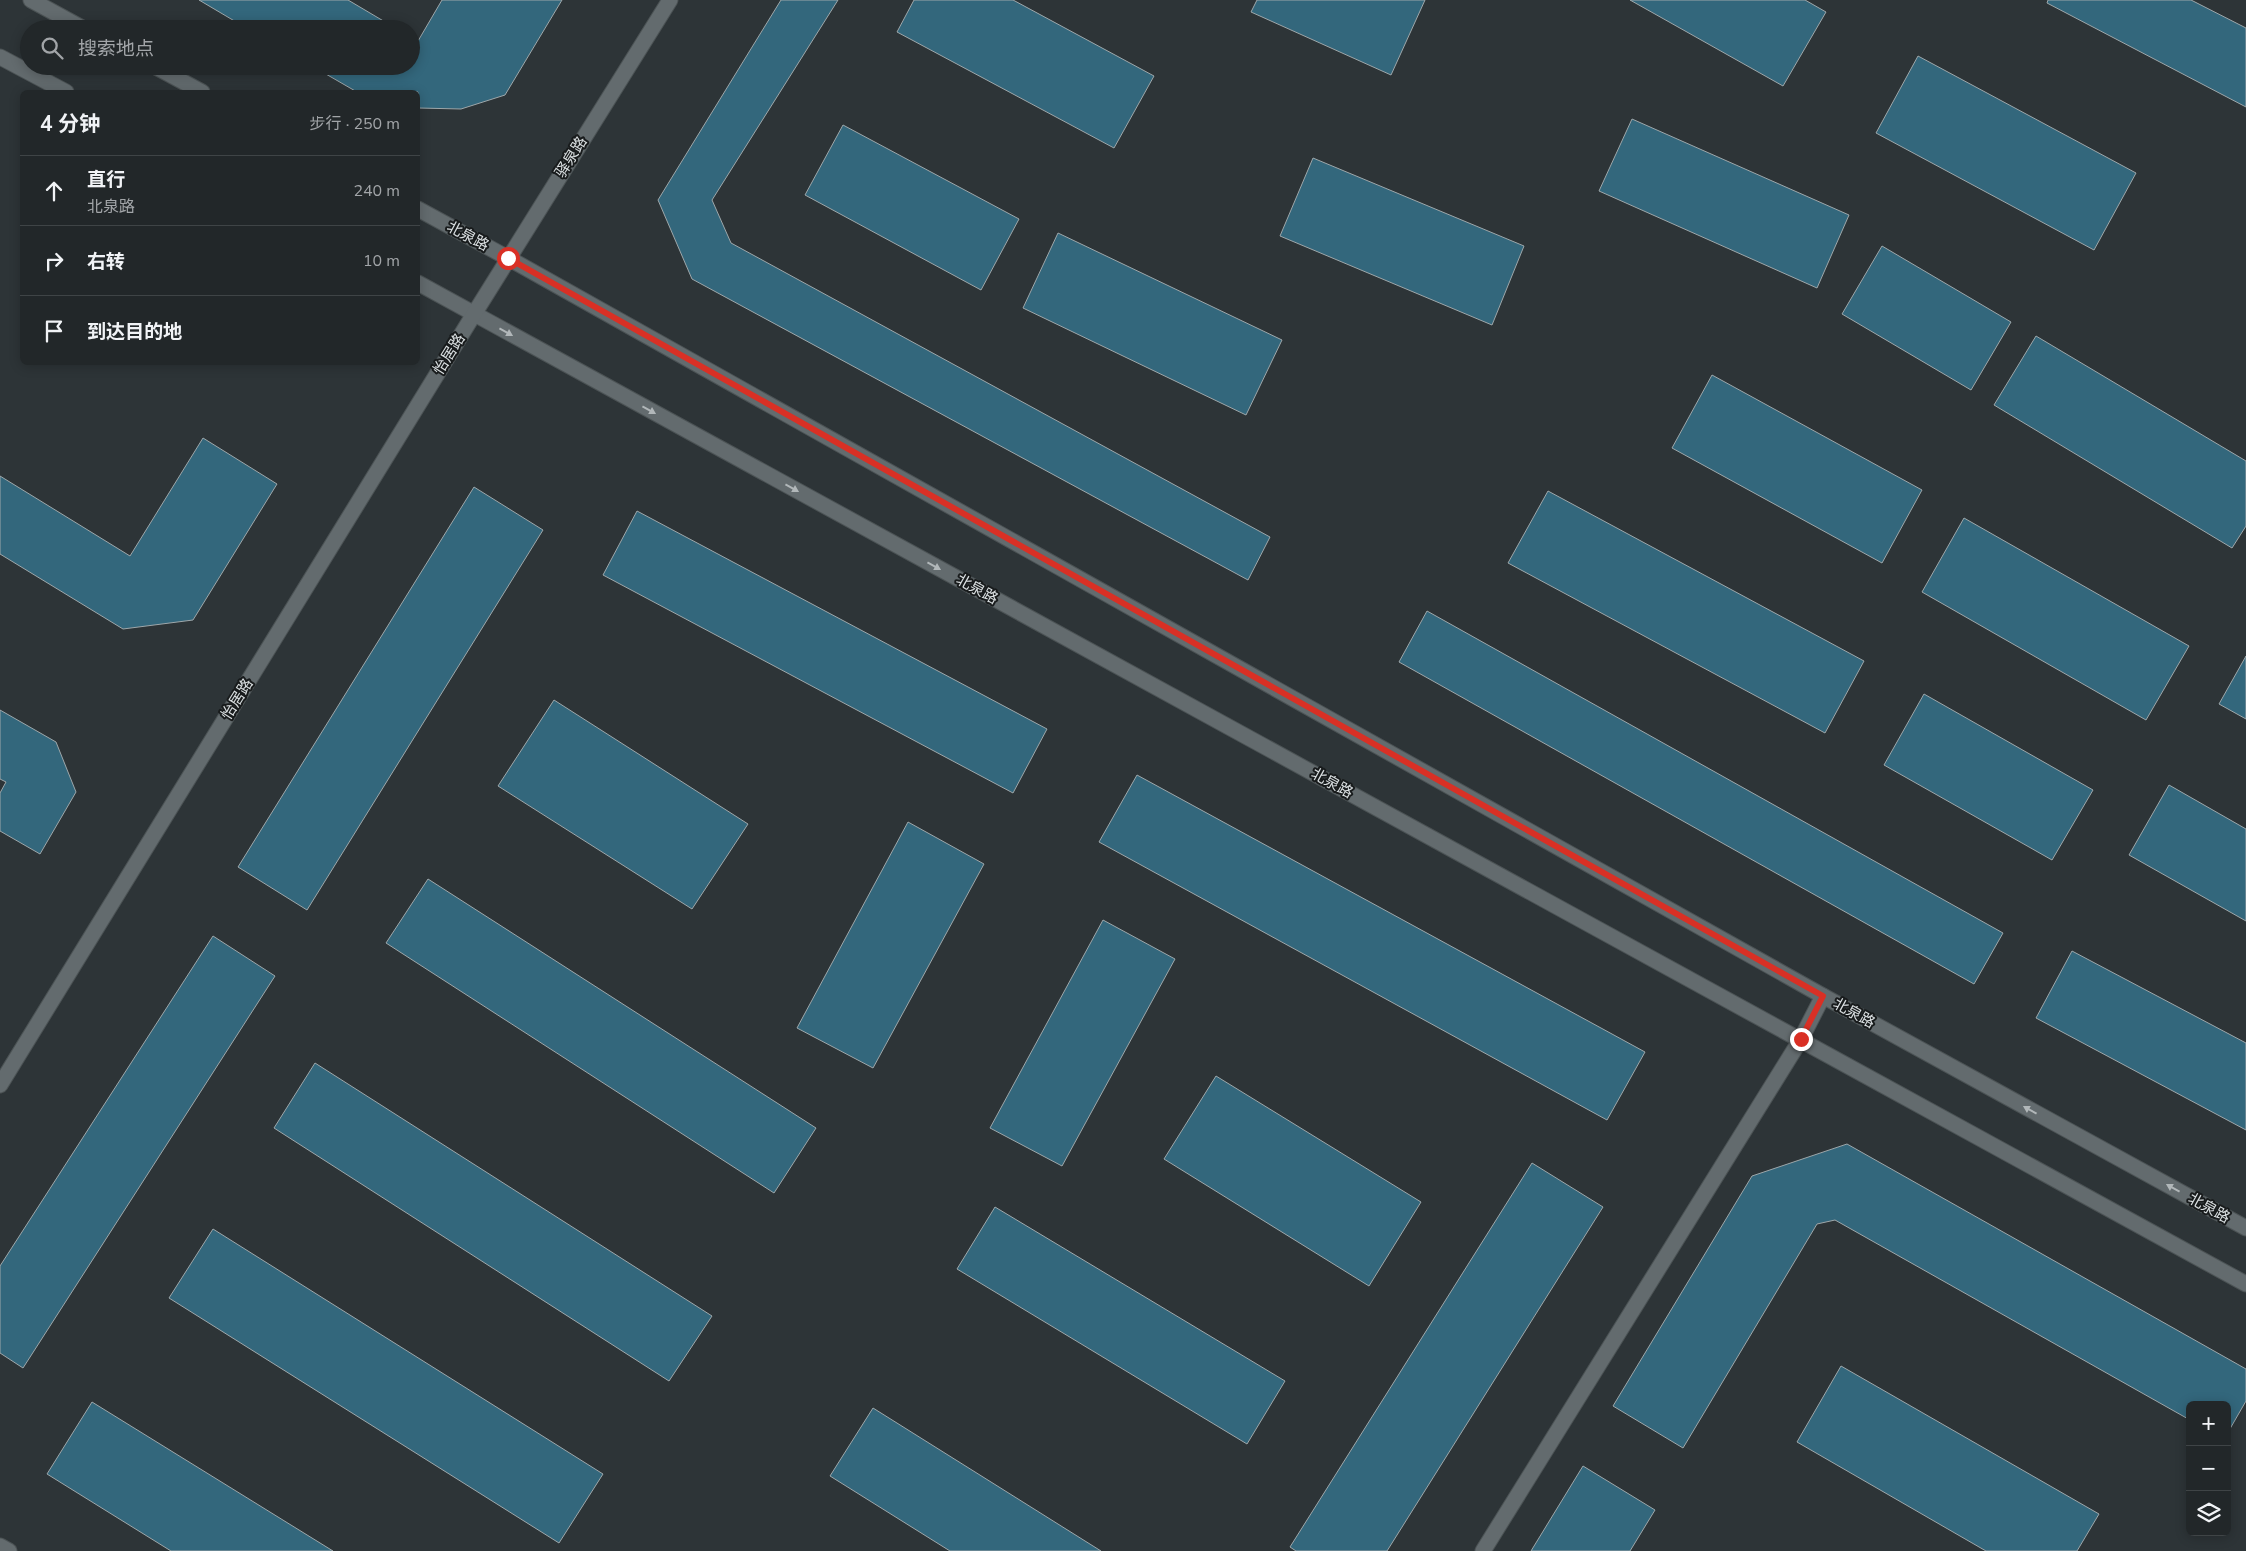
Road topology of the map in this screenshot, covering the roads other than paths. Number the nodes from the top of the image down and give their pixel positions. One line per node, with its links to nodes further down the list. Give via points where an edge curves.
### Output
1 (31, 0): 3 (main road)
2 (670, 0): 11 (main road, 驿泉路)
3 (68, 20)
4 (0, 57): 5 (main road)
5 (20, 68)
6 (34, 75): 8 (main road)
7 (171, 75): 9 (main road)
8 (62, 90)
9 (198, 90)
10 (420, 210): 11 (main road, 北泉路)
11 (508, 258): 13 (main road, 驿泉路); 14 (main road, 北泉路)
12 (420, 284): 13 (main road, 北泉路)
13 (474, 314): 15 (main road, 北泉路, one-way to 15); 16 (main road, 怡居路)
14 (1823, 996): 15 (main road); 17 (main road, 北泉路, one-way to 14)
15 (1801, 1039): 18 (main road, 北泉路); 21 (main road)
16 (0, 1085)
17 (2246, 1228)
18 (2246, 1284)
19 (0, 1546): 20 (main road)
20 (9, 1551)
21 (1483, 1551)

